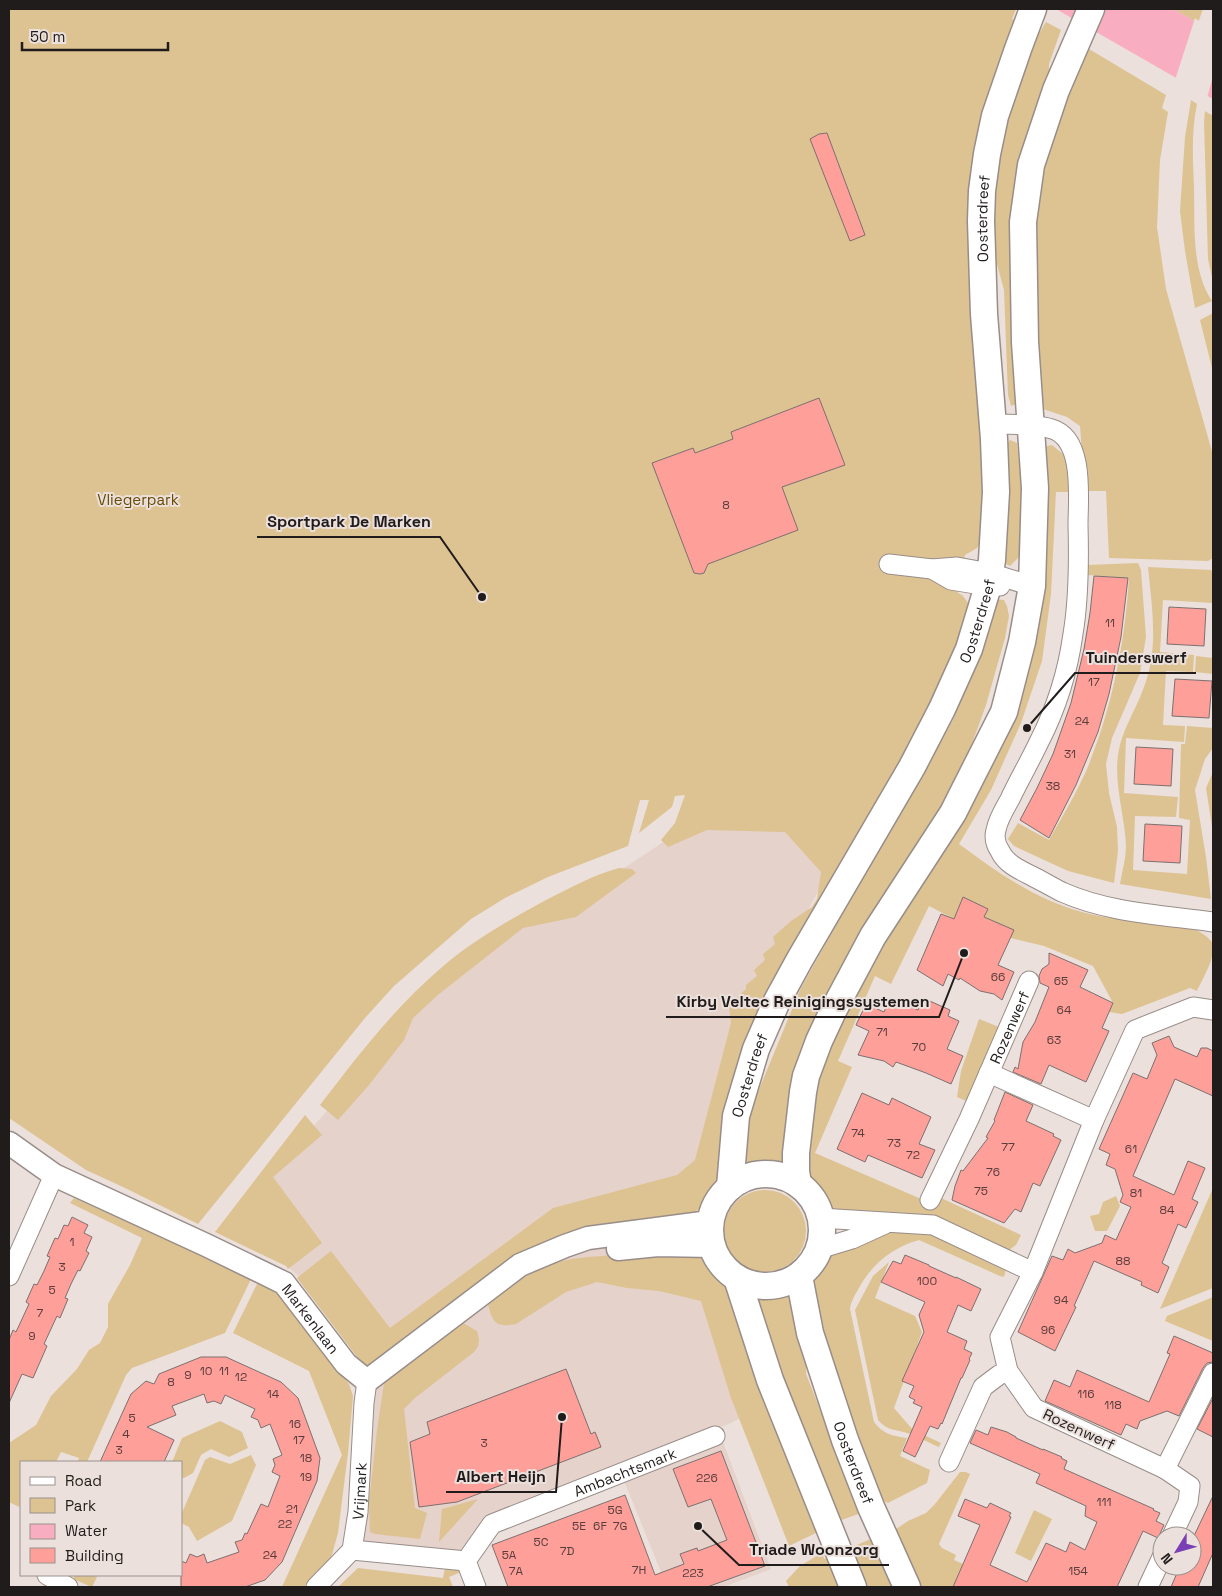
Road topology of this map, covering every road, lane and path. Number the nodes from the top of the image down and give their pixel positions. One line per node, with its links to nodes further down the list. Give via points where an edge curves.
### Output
1 (1033, 9): 3 (main road, Oosterdreef, via 995,116 982,190 984,314)
2 (1090, 9): 4 (main road, via 1030,165 1023,222)
3 (992, 424): 4 (street); 6 (main road, Oosterdreef, via 996,492)
4 (1030, 426): 7 (main road, via 1035,488); 8 (street, via 1055,430 1073,448 1078,470 1076,604 1063,680 1040,742 1004,810 995,840 1000,853 1012,866 1062,892 1087,901 1144,913)
5 (889, 564): 6 (street, via 932,569 957,567)
6 (989, 580): 7 (street); 16 (main road, Oosterdreef, via 969,649 942,709 777,1001 756,1049 736,1116)
7 (1032, 586): 15 (main road, via 1004,712 953,813 873,936 819,1041 803,1092 796,1153)
8 (1213, 922)
9 (1029, 981): 11 (street, Rozenwerf)
10 (1213, 1010): 12 (street, Rozenwerf, via 1193,1007 1135,1030)
11 (989, 1073): 12 (street, Rozenwerf); 17 (street, Rozenwerf)
12 (1094, 1120): 22 (street, Rozenwerf)
13 (9, 1142): 14 (street, Markenlaan)
14 (54, 1175): 23 (street); 28 (street, Markenlaan, via 284,1283 346,1364)
15 (798, 1184): 16 (main road, via 764,1174); 18 (main road, via 812,1199)
16 (730, 1186): 20 (main road, via 717,1203)
17 (930, 1200)
18 (820, 1218): 19 (street); 21 (main road)
19 (886, 1223): 21 (street, via 852,1239); 22 (street, via 933,1226)
20 (711, 1234): 25 (main road, via 719,1261); 28 (street, via 588,1238 520,1265)
21 (818, 1249): 24 (main road, via 811,1264)
22 (1033, 1272): 26 (street, Rozenwerf, via 1000,1336)
23 (9, 1276)
24 (799, 1276): 25 (main road, via 769,1286 758,1286); 40 (main road, Oosterdreef, via 812,1342 845,1440)
25 (737, 1278): 39 (main road, via 770,1380)
26 (1008, 1371): 30 (street, via 983,1387); 31 (street, Rozenwerf, via 1034,1408)
27 (1213, 1373): 31 (street)
28 (367, 1381): 33 (street, Vrijmark, via 358,1512)
29 (715, 1436): 34 (street, Ambachtsmark, via 492,1524)
30 (950, 1462)
31 (1165, 1469): 32 (street, Rozenwerf, via 1190,1486 1188,1502)
32 (1177, 1526)
33 (352, 1550): 34 (street); 37 (street)
34 (466, 1561): 38 (street)
35 (49, 1576): 36 (street)
36 (68, 1587)
37 (316, 1587)
38 (476, 1587)
39 (852, 1587)
40 (908, 1587)

